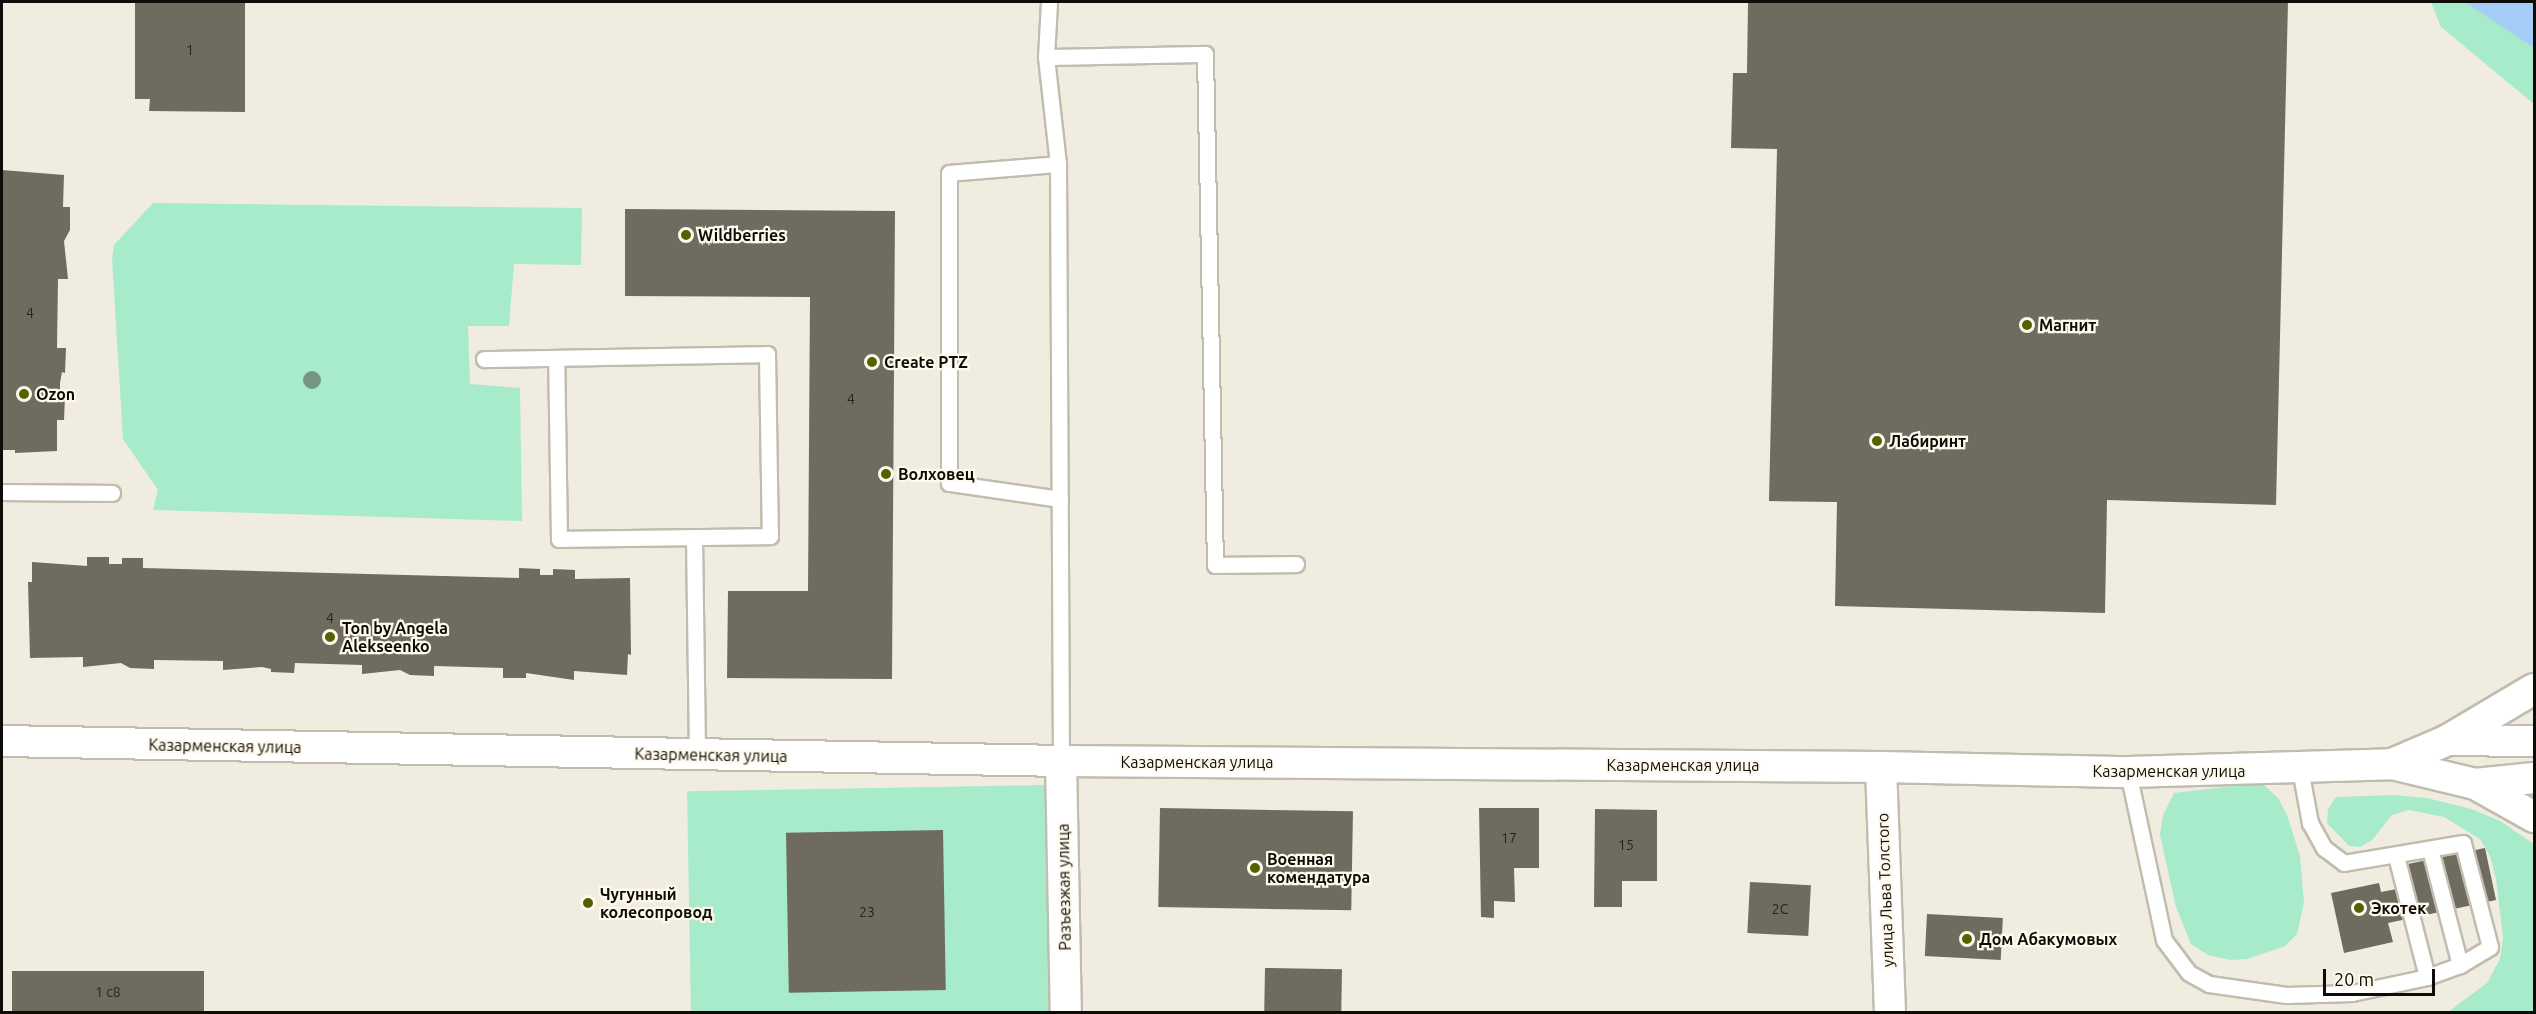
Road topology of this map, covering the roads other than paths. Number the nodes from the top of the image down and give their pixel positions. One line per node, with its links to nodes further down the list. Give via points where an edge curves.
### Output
1 (1049, 2): 2 (lane)
2 (1046, 57): 3 (lane); 10 (lane, via 1205,54 1215,565)
3 (1058, 164): 8 (lane); 8 (lane, via 949,173 949,483)
4 (484, 358): 5 (lane)
5 (556, 358): 9 (lane, via 559,539); 9 (lane, via 767,354 770,536)
6 (2, 492): 7 (lane)
7 (112, 493)
8 (1060, 500): 16 (lane)
9 (694, 537): 15 (lane)
10 (1296, 564)
11 (2535, 689): 13 (street)
12 (2, 741): 15 (street, Казарменская улица)
13 (2448, 741): 14 (street); 17 (street)
14 (2535, 741)
15 (697, 754): 16 (street, Казарменская улица)
16 (1061, 761): 18 (street, Казарменская улица); 28 (street, Разъезжая улица)
17 (2392, 764): 19 (street, Казарменская улица); 22 (street)
18 (1881, 766): 20 (street, Казарменская улица); 29 (street, улица Льва Толстого)
19 (2300, 769): 20 (street, Казарменская улица); 25 (lane, via 2310,823 2324,848 2344,863)
20 (2128, 772): 27 (lane, via 2164,940 2188,973 2209,984 2286,995 2352,993)
21 (2535, 778): 22 (street)
22 (2475, 784): 23 (street)
23 (2535, 817)
24 (2430, 849): 25 (lane); 26 (lane); 26 (lane, via 2463,843 2466,854 2490,947)
25 (2396, 856): 27 (lane)
26 (2460, 965): 27 (lane)
27 (2427, 977)
28 (1066, 1012)
29 (1890, 1012)

